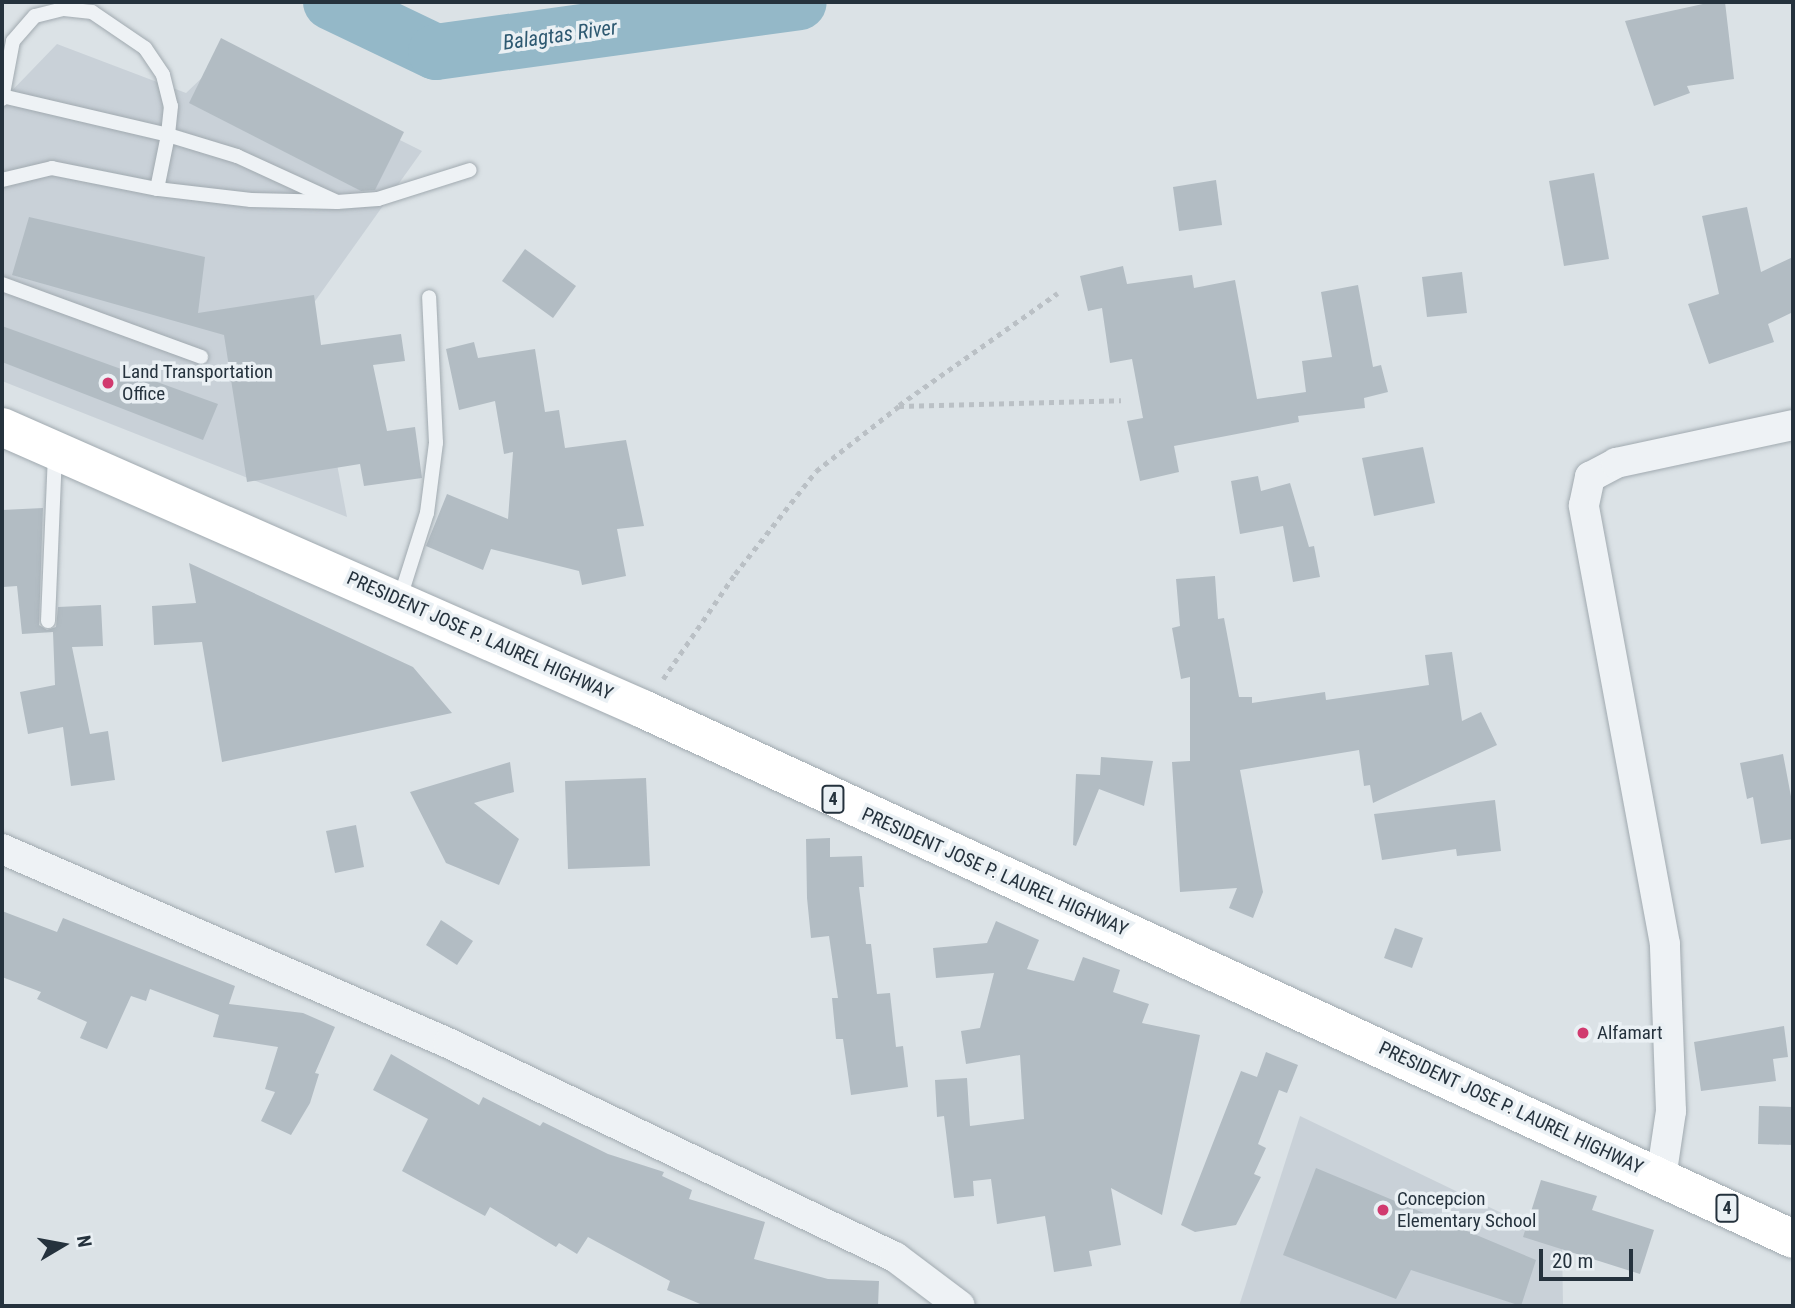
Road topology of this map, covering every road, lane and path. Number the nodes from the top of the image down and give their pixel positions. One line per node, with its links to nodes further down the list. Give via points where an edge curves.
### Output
1 (2, 97): 2 (lane); 2 (lane, via 13,41 35,16 64,9 92,12 145,48 163,75 171,106)
2 (168, 135): 5 (lane); 6 (lane, via 237,156)
3 (470, 170): 6 (lane, via 378,199)
4 (2, 180): 5 (lane, via 52,168)
5 (157, 189): 6 (lane, via 251,200)
6 (337, 202)
7 (2, 284): 10 (lane)
8 (1058, 293): 12 (path)
9 (429, 297): 16 (lane, via 436,443 427,513)
10 (201, 357)
11 (1121, 400): 12 (path)
12 (898, 406): 18 (path, via 816,471 735,574)
13 (1793, 425): 20 (street, via 1616,463 1590,477 1584,505 1665,944 1671,1111)
14 (2, 427): 15 (highway, PRESIDENT JOSE P. LAUREL HIGHWAY / 4)
15 (56, 448): 16 (highway, PRESIDENT JOSE P. LAUREL HIGHWAY / 4); 17 (lane)
16 (399, 600): 18 (highway, PRESIDENT JOSE P. LAUREL HIGHWAY / 4)
17 (48, 621)
18 (643, 709): 20 (highway, PRESIDENT JOSE P. LAUREL HIGHWAY / 4)
19 (2, 849): 22 (street, via 448,1043 895,1257)
20 (1661, 1178): 21 (highway, PRESIDENT JOSE P. LAUREL HIGHWAY / 4)
21 (1793, 1239)
22 (960, 1306)

